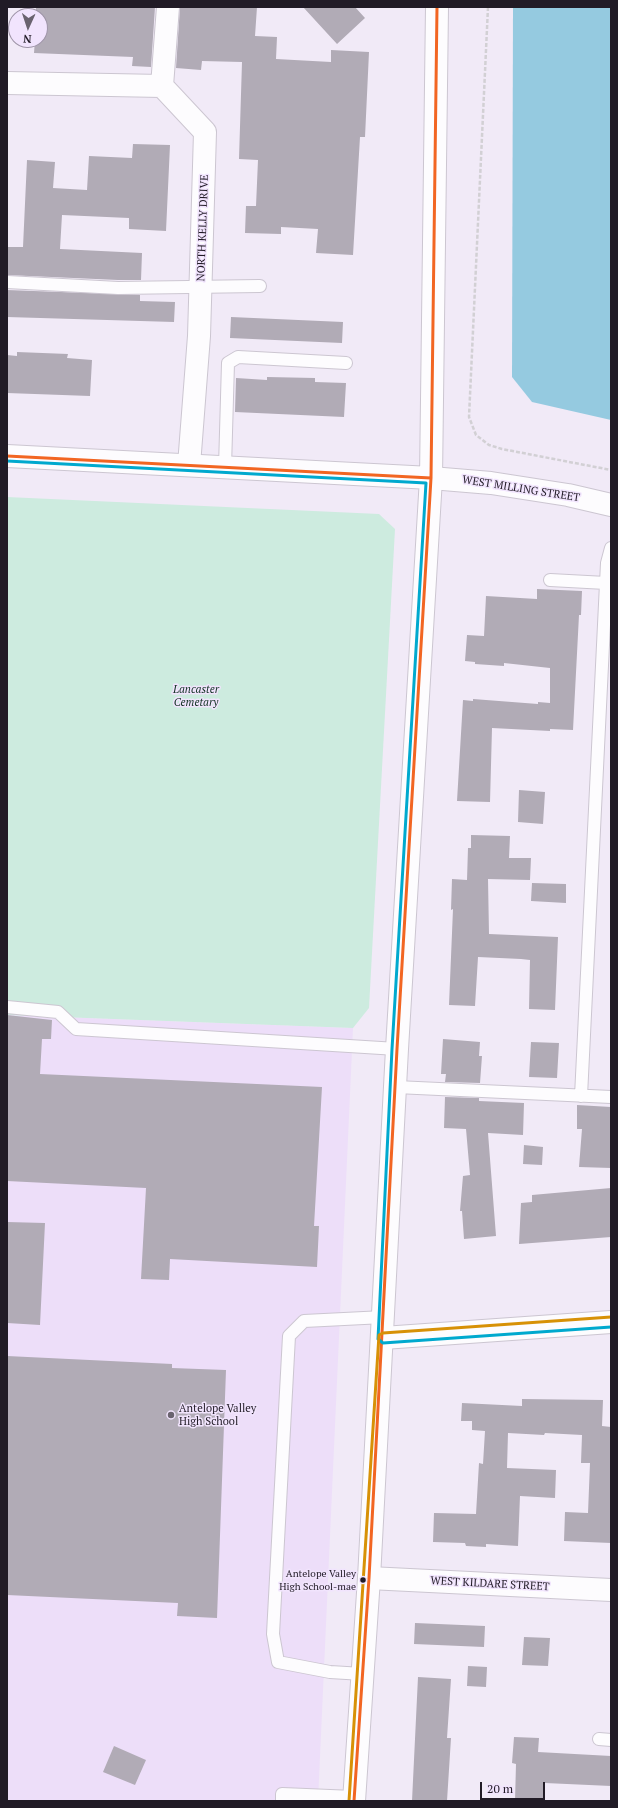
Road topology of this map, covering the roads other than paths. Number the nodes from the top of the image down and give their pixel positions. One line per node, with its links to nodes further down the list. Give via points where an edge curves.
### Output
1 (168, 7): 4 (main road)
2 (437, 7): 12 (main road)
3 (7, 83): 4 (main road)
4 (162, 86): 6 (main road, NORTH KELLY DRIVE, via 205,132)
5 (7, 282): 6 (lane, via 118,288)
6 (201, 286): 7 (lane); 10 (main road, NORTH KELLY DRIVE, via 200,336)
7 (260, 286)
8 (346, 363): 11 (lane, via 238,357 228,363)
9 (7, 456): 10 (main road, WEST MILLING STREET)
10 (189, 465): 11 (main road, WEST MILLING STREET)
11 (225, 467): 12 (main road, WEST MILLING STREET)
12 (431, 478): 13 (main road, WEST MILLING STREET, via 491,483 568,495); 18 (main road)
13 (611, 505)
14 (611, 548): 16 (lane)
15 (550, 580): 16 (lane)
16 (606, 583): 20 (lane)
17 (7, 1007): 18 (lane, via 58,1012 76,1029)
18 (397, 1049): 19 (main road)
19 (396, 1087): 20 (lane); 23 (main road)
20 (581, 1096): 21 (lane)
21 (611, 1097)
22 (611, 1322): 23 (main road)
23 (383, 1328): 24 (main road); 26 (lane, via 304,1321 289,1336 273,1634 278,1662 330,1672)
24 (369, 1578): 25 (main road, WEST KILDARE STREET); 26 (main road)
25 (611, 1590)
26 (363, 1674): 27 (main road)
27 (354, 1799): 28 (lane, via 282,1794)
28 (282, 1801)

